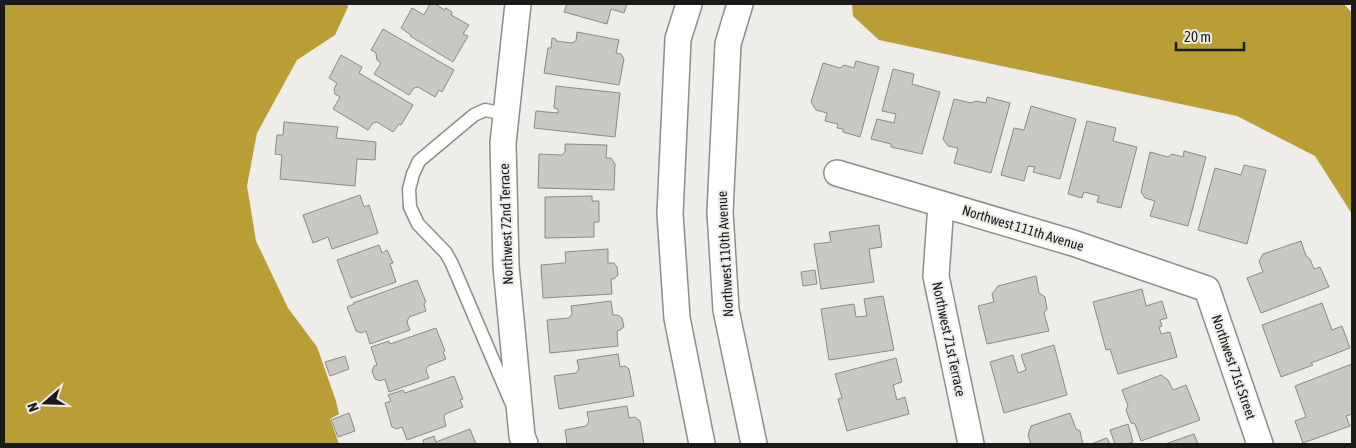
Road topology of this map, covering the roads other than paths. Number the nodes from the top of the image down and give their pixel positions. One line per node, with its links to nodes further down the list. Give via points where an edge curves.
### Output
1 (518, 4): 4 (street, Northwest 72nd Terrace)
2 (689, 4): 9 (street, via 678,39 670,214 677,318)
3 (740, 4): 10 (street, Northwest 110th Avenue, via 728,44 720,212 726,310)
4 (506, 114): 8 (street, Northwest 72nd Terrace, via 503,143 506,266); 8 (lane, via 485,110 474,115 419,162 409,190 410,207 418,224 446,253 452,264)
5 (837, 172): 6 (street, Northwest 111th Avenue)
6 (941, 204): 7 (street, Northwest 111th Avenue, via 1073,243); 11 (street, Northwest 71st Terrace, via 936,276)
7 (1207, 289): 12 (street, Northwest 71st Street)
8 (523, 436)
9 (702, 444)
10 (754, 444)
11 (971, 444)
12 (1260, 444)

